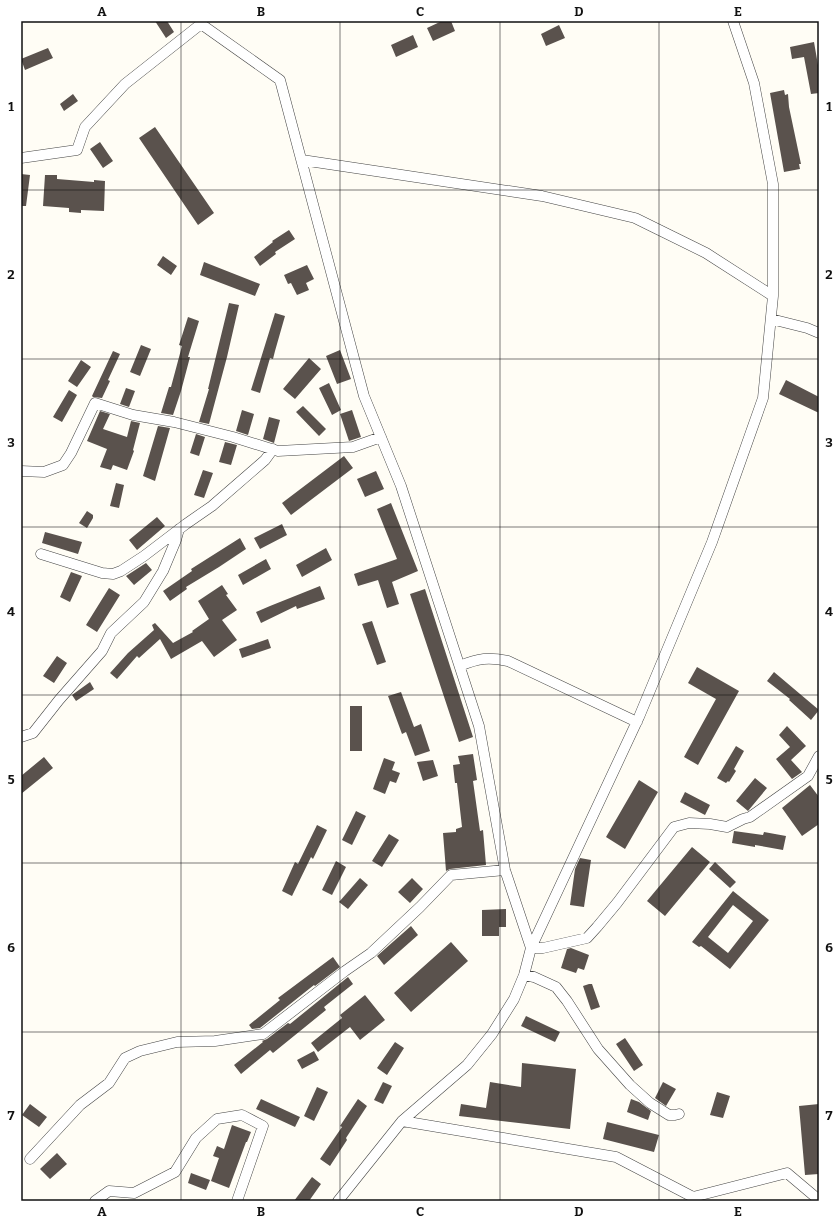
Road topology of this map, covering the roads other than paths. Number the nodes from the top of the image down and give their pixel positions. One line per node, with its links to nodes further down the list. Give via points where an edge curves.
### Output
1 (733, 21): 5 (street, via 754,83 773,184)
2 (200, 22): 3 (street, via 125,84 85,126 77,150); 4 (street, via 280,80)
3 (21, 158)
4 (302, 160): 5 (street, via 542,196 635,218 706,253); 8 (street, via 364,396)
5 (773, 296): 6 (street)
6 (771, 319): 7 (street); 14 (street, via 763,398 712,542)
7 (819, 333)
8 (381, 437): 9 (street, via 353,447 278,451); 13 (street, via 401,486)
9 (273, 449): 10 (street, via 174,422 133,415 95,403 71,454 63,464 44,472); 11 (street, via 265,460)
10 (21, 472)
11 (179, 529): 12 (street, via 144,556 113,574); 15 (street, via 163,571 144,602 111,633 102,651 33,733)
12 (41, 554)
13 (460, 666): 14 (street, via 482,658 508,661); 17 (street, via 480,726)
14 (637, 722): 18 (street)
15 (21, 737)
16 (819, 756): 18 (street, via 808,776 750,817 726,827 689,823 674,827 617,903 586,938 543,948)
17 (505, 870): 18 (street); 22 (street, via 451,875 371,953 263,1034 215,1041 177,1042 140,1051 125,1058 109,1083 80,1105)
18 (531, 948): 19 (street)
19 (524, 975): 20 (street, via 556,987 598,1049 630,1085 650,1103 669,1115); 21 (street, via 514,999 492,1034 467,1064)
20 (679, 1114)
21 (402, 1121): 23 (street, via 616,1157 693,1197 787,1173); 26 (street)
22 (30, 1159)
23 (819, 1200)
24 (95, 1201): 25 (street, via 109,1191 134,1192 175,1172 196,1138 217,1119 242,1115 263,1126)
25 (237, 1201)
26 (338, 1201)

